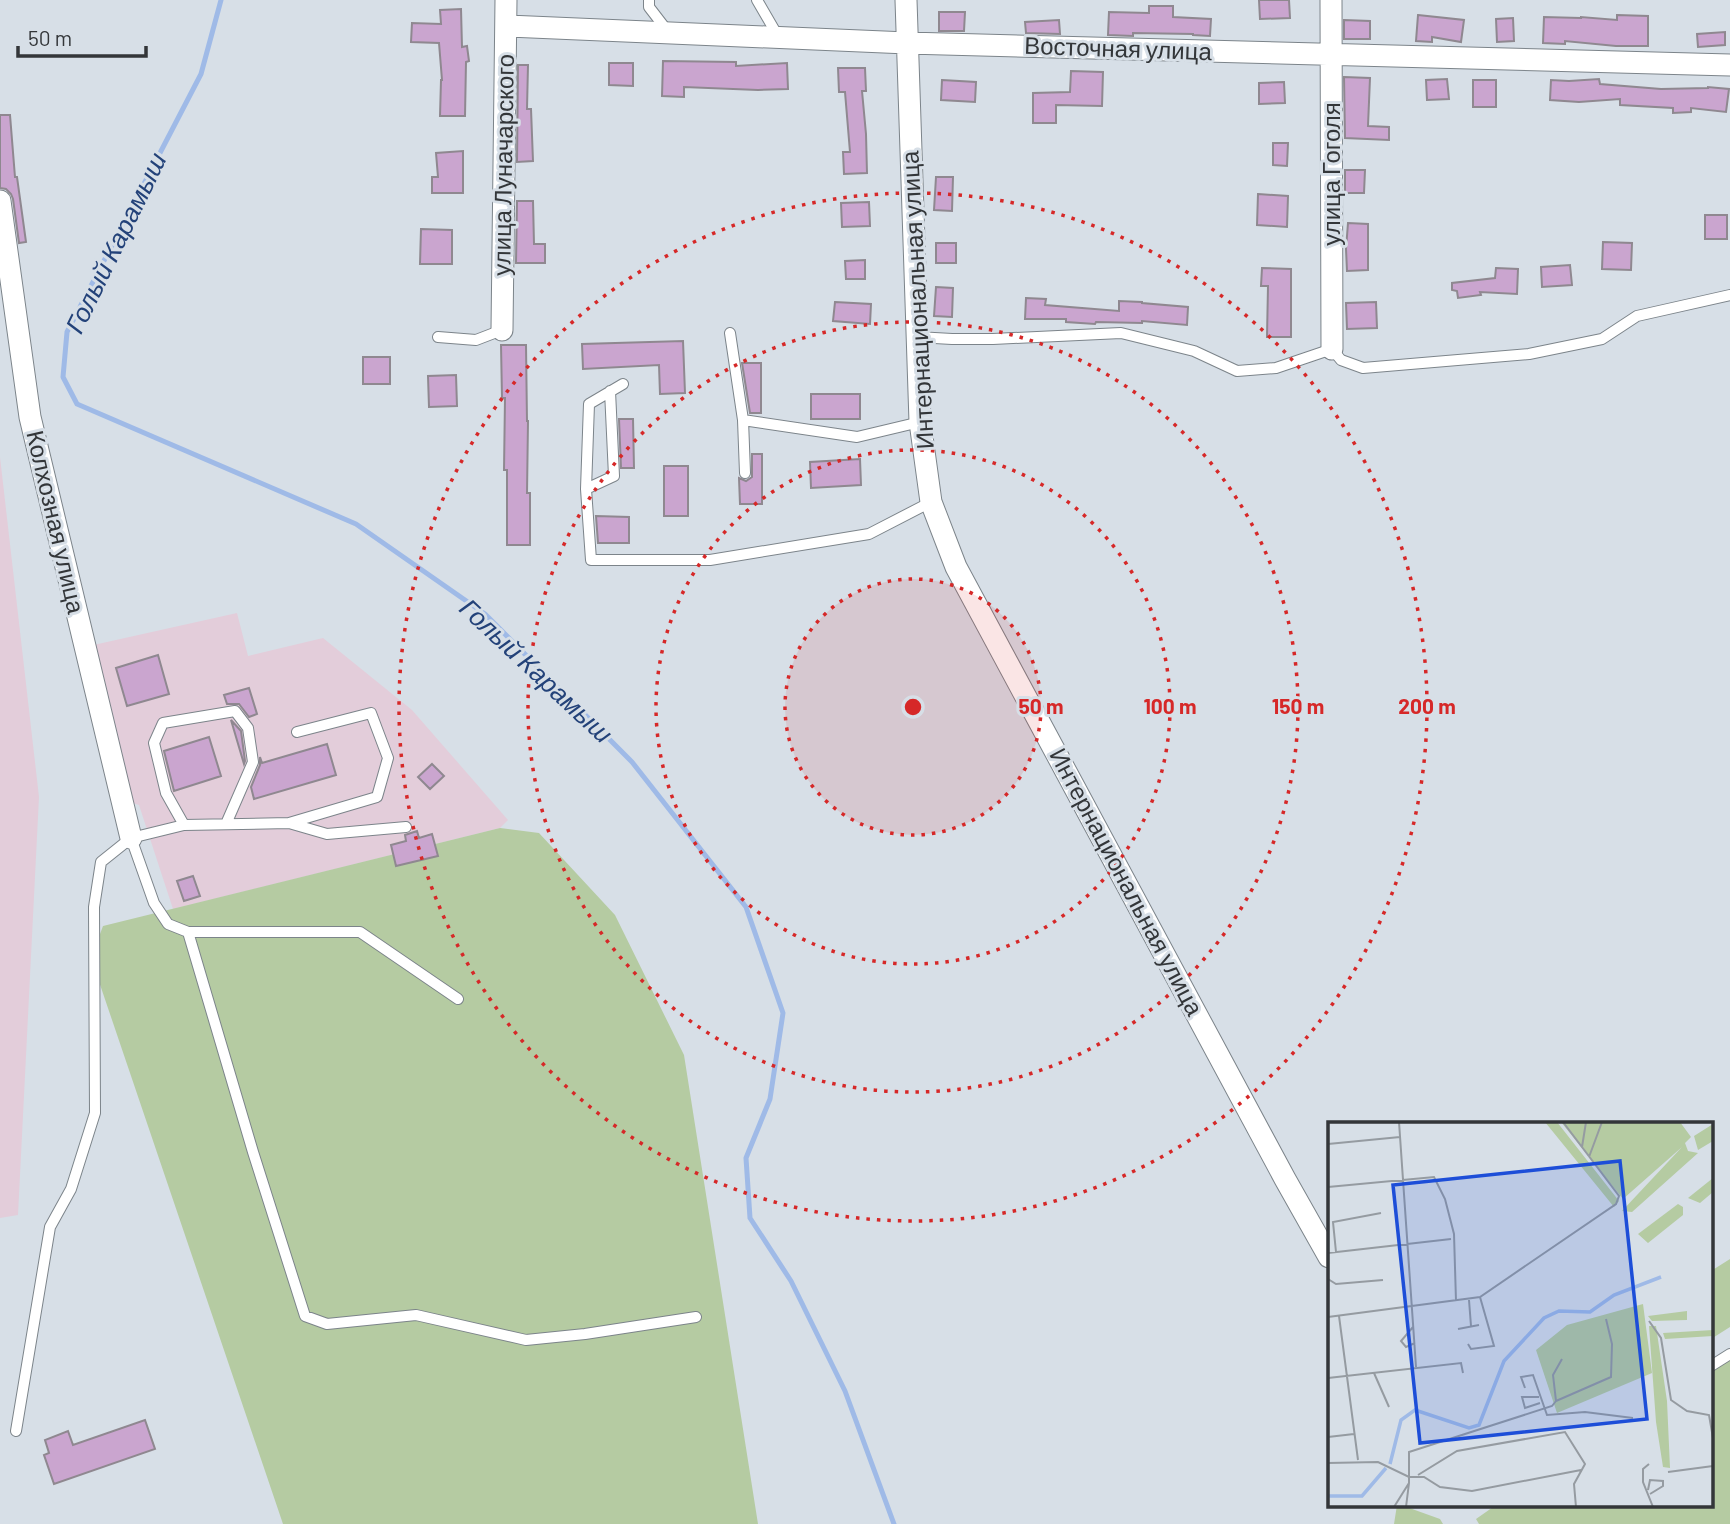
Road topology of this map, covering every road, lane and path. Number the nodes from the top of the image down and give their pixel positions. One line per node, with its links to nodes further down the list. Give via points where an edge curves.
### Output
1 (506, 0): 6 (street, улица Луначарского)
2 (649, 0): 7 (lane, via 649,7)
3 (757, 0): 8 (lane)
4 (906, 0): 9 (street, Интернациональная улица)
5 (1331, 0): 10 (street, улица Гоголя)
6 (506, 26): 7 (street, Восточная улица); 14 (street, улица Луначарского)
7 (669, 33): 8 (street, Восточная улица)
8 (779, 38): 9 (street, Восточная улица)
9 (907, 43): 10 (street, Восточная улица); 17 (street, Интернациональная улица)
10 (1331, 56): 11 (street, Восточная улица); 18 (street, улица Гоголя)
11 (1730, 65)
12 (0, 201): 31 (street, Колхозная улица, via 30,417)
13 (1730, 295): 18 (lane, via 1637,316 1602,339 1529,354 1363,368 1341,360)
14 (502, 330): 16 (lane, via 476,340)
15 (730, 333): 21 (lane)
16 (438, 337)
17 (917, 337): 18 (lane, via 952,340 1121,333 1194,351 1237,371 1276,368); 22 (street, Интернациональная улица)
18 (1332, 349)
19 (623, 384): 20 (lane)
20 (610, 391): 24 (lane, via 589,404); 24 (lane, via 614,475)
21 (743, 420): 22 (lane, via 857,437); 23 (lane)
22 (920, 422): 25 (street, Интернациональная улица)
23 (745, 473)
24 (586, 489): 25 (lane, via 591,560 710,559 869,534)
25 (931, 502): 34 (street, Интернациональная улица, via 956,567)
26 (297, 732): 27 (lane, via 370,713 388,758 377,797)
27 (289, 823): 28 (lane); 30 (lane, via 327,834)
28 (226, 824): 29 (lane); 29 (lane, via 253,762 248,728 235,711 163,723 158,733 154,743 166,793)
29 (184, 825): 31 (lane)
30 (406, 827)
31 (131, 838): 32 (lane, via 154,902 168,924); 38 (lane, via 101,862 94,906 95,1114 71,1189 50,1227)
32 (188, 932): 33 (lane, via 360,932); 35 (lane, via 305,1316 327,1324 416,1315 526,1340)
33 (458, 999)
34 (1328, 1255)
35 (696, 1317)
36 (1730, 1354): 37 (lane)
37 (1712, 1365)
38 (16, 1431)

